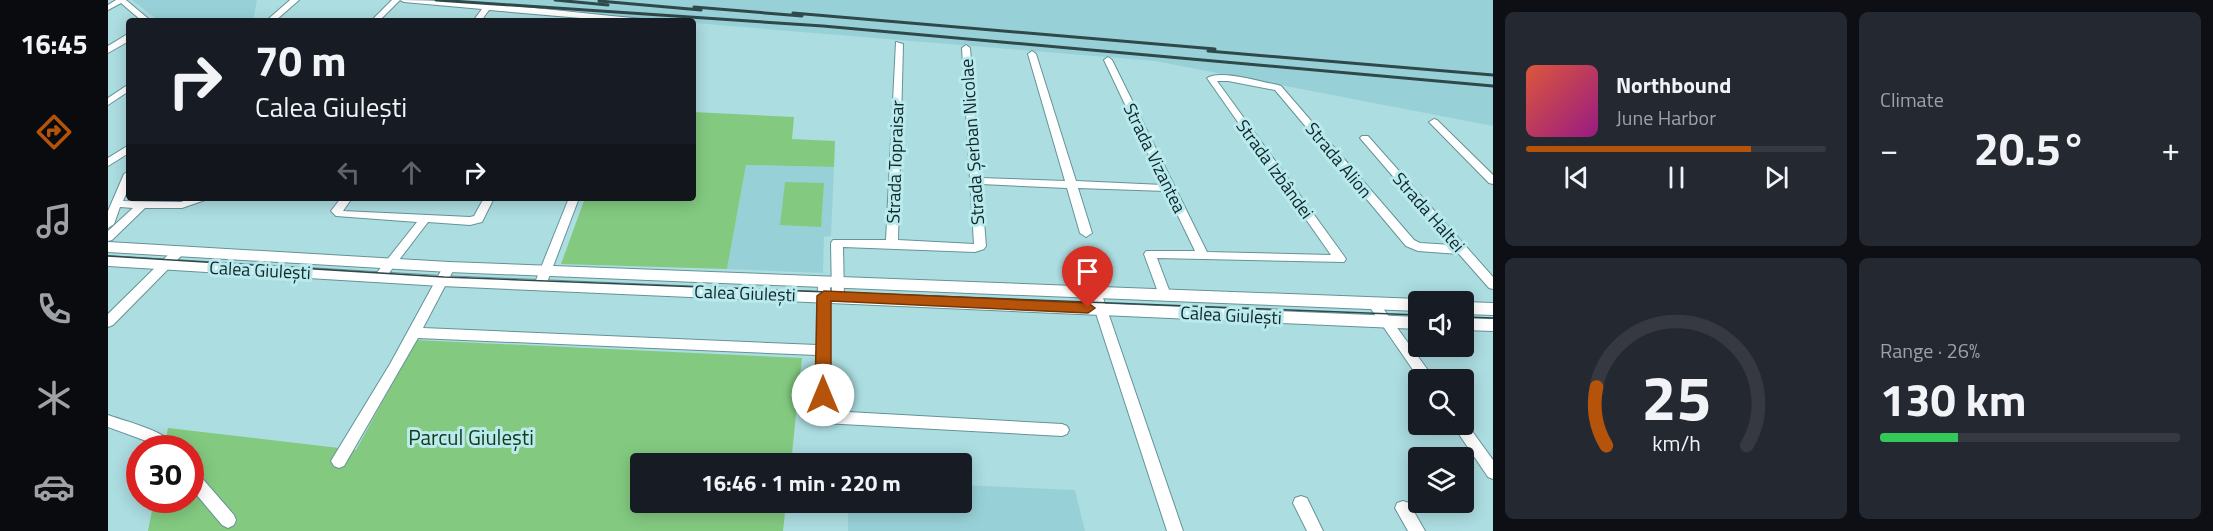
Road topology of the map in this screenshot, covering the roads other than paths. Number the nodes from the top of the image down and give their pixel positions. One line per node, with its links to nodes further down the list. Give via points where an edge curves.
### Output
1 (121, 0): 5 (street); 7 (street)
2 (295, 0): 8 (street)
3 (396, 0): 9 (street)
4 (404, 0): 6 (street)
5 (108, 8)
6 (487, 8): 10 (street); 11 (street)
7 (143, 18)
8 (274, 18)
9 (378, 18)
10 (479, 18)
11 (574, 18)
12 (126, 39): 15 (street)
13 (899, 44): 40 (street, Strada Topraisar)
14 (966, 48): 25 (street, Strada Șerban Nicolae)
15 (108, 50)
16 (1032, 54): 28 (street)
17 (1108, 60): 29 (street, Strada Vizantea)
18 (1211, 78): 42 (street, Strada Alion, via 1278,88 1410,243); 44 (street, Strada Izbândei, via 1340,260)
19 (126, 89): 20 (street)
20 (108, 102)
21 (1434, 122): 26 (street)
22 (1365, 138): 42 (street, Strada Haltei)
23 (126, 150): 24 (street)
24 (108, 163)
25 (975, 181): 28 (street); 40 (street, Strada Șerban Nicolae, via 980,246)
26 (1493, 181)
27 (126, 182): 34 (street)
28 (1071, 184): 29 (street); 38 (street)
29 (1169, 188): 44 (street, Strada Vizantea)
30 (196, 201): 35 (street)
31 (344, 201): 36 (street, via 337,211 340,214)
32 (487, 201): 36 (street, via 475,221)
33 (573, 201): 52 (street)
34 (117, 204): 35 (street); 37 (street)
35 (143, 204): 39 (street)
36 (424, 220): 46 (street)
37 (108, 224)
38 (1086, 233)
39 (108, 237)
40 (892, 244): 54 (street, Strada Topraisar, via 837,243)
41 (108, 247): 43 (main road, Calea Giulești)
42 (1462, 250): 48 (street, Strada Haltei)
43 (179, 251): 46 (main road, Calea Giulești); 47 (street)
44 (1203, 256): 56 (street, via 1150,254)
45 (108, 261): 47 (main road, Calea Giulești)
46 (390, 264): 50 (main road, Calea Giulești); 51 (street)
47 (165, 265): 51 (main road, Calea Giulești); 62 (street)
48 (1476, 266): 49 (street); 53 (street, Strada Haltei)
49 (1493, 266)
50 (445, 274): 51 (main road, Calea Giulești); 52 (main road, Calea Giulești); 67 (street)
51 (379, 278)
52 (543, 278): 54 (main road, Calea Giulești)
53 (1493, 285)
54 (831, 289): 55 (main road, Calea Giulești); 59 (main road, Calea Giulești); 68 (street)
55 (1095, 292): 56 (main road, Calea Giulești); 59 (street)
56 (1165, 295): 57 (main road, Calea Giulești)
57 (1373, 303): 58 (main road, Calea Giulești); 63 (street)
58 (1408, 305)
59 (1101, 308): 63 (main road, Calea Giulești); 80 (street)
60 (1474, 308): 61 (main road)
61 (1493, 309)
62 (108, 322)
63 (1387, 322): 64 (main road, Calea Giulești); 69 (street)
64 (1408, 323)
65 (1474, 324): 66 (main road)
66 (1493, 325)
67 (414, 333): 68 (street); 74 (street)
68 (823, 350): 71 (street, via 823,417)
69 (1420, 369)
70 (108, 421): 72 (street)
71 (1062, 430)
72 (146, 435)
73 (1467, 435): 75 (street)
74 (339, 461)
75 (1493, 472)
76 (204, 492): 79 (street)
77 (1301, 503): 81 (street)
78 (1403, 508): 82 (street)
79 (228, 520)
80 (1175, 531)
81 (1315, 531)
82 (1417, 531)

